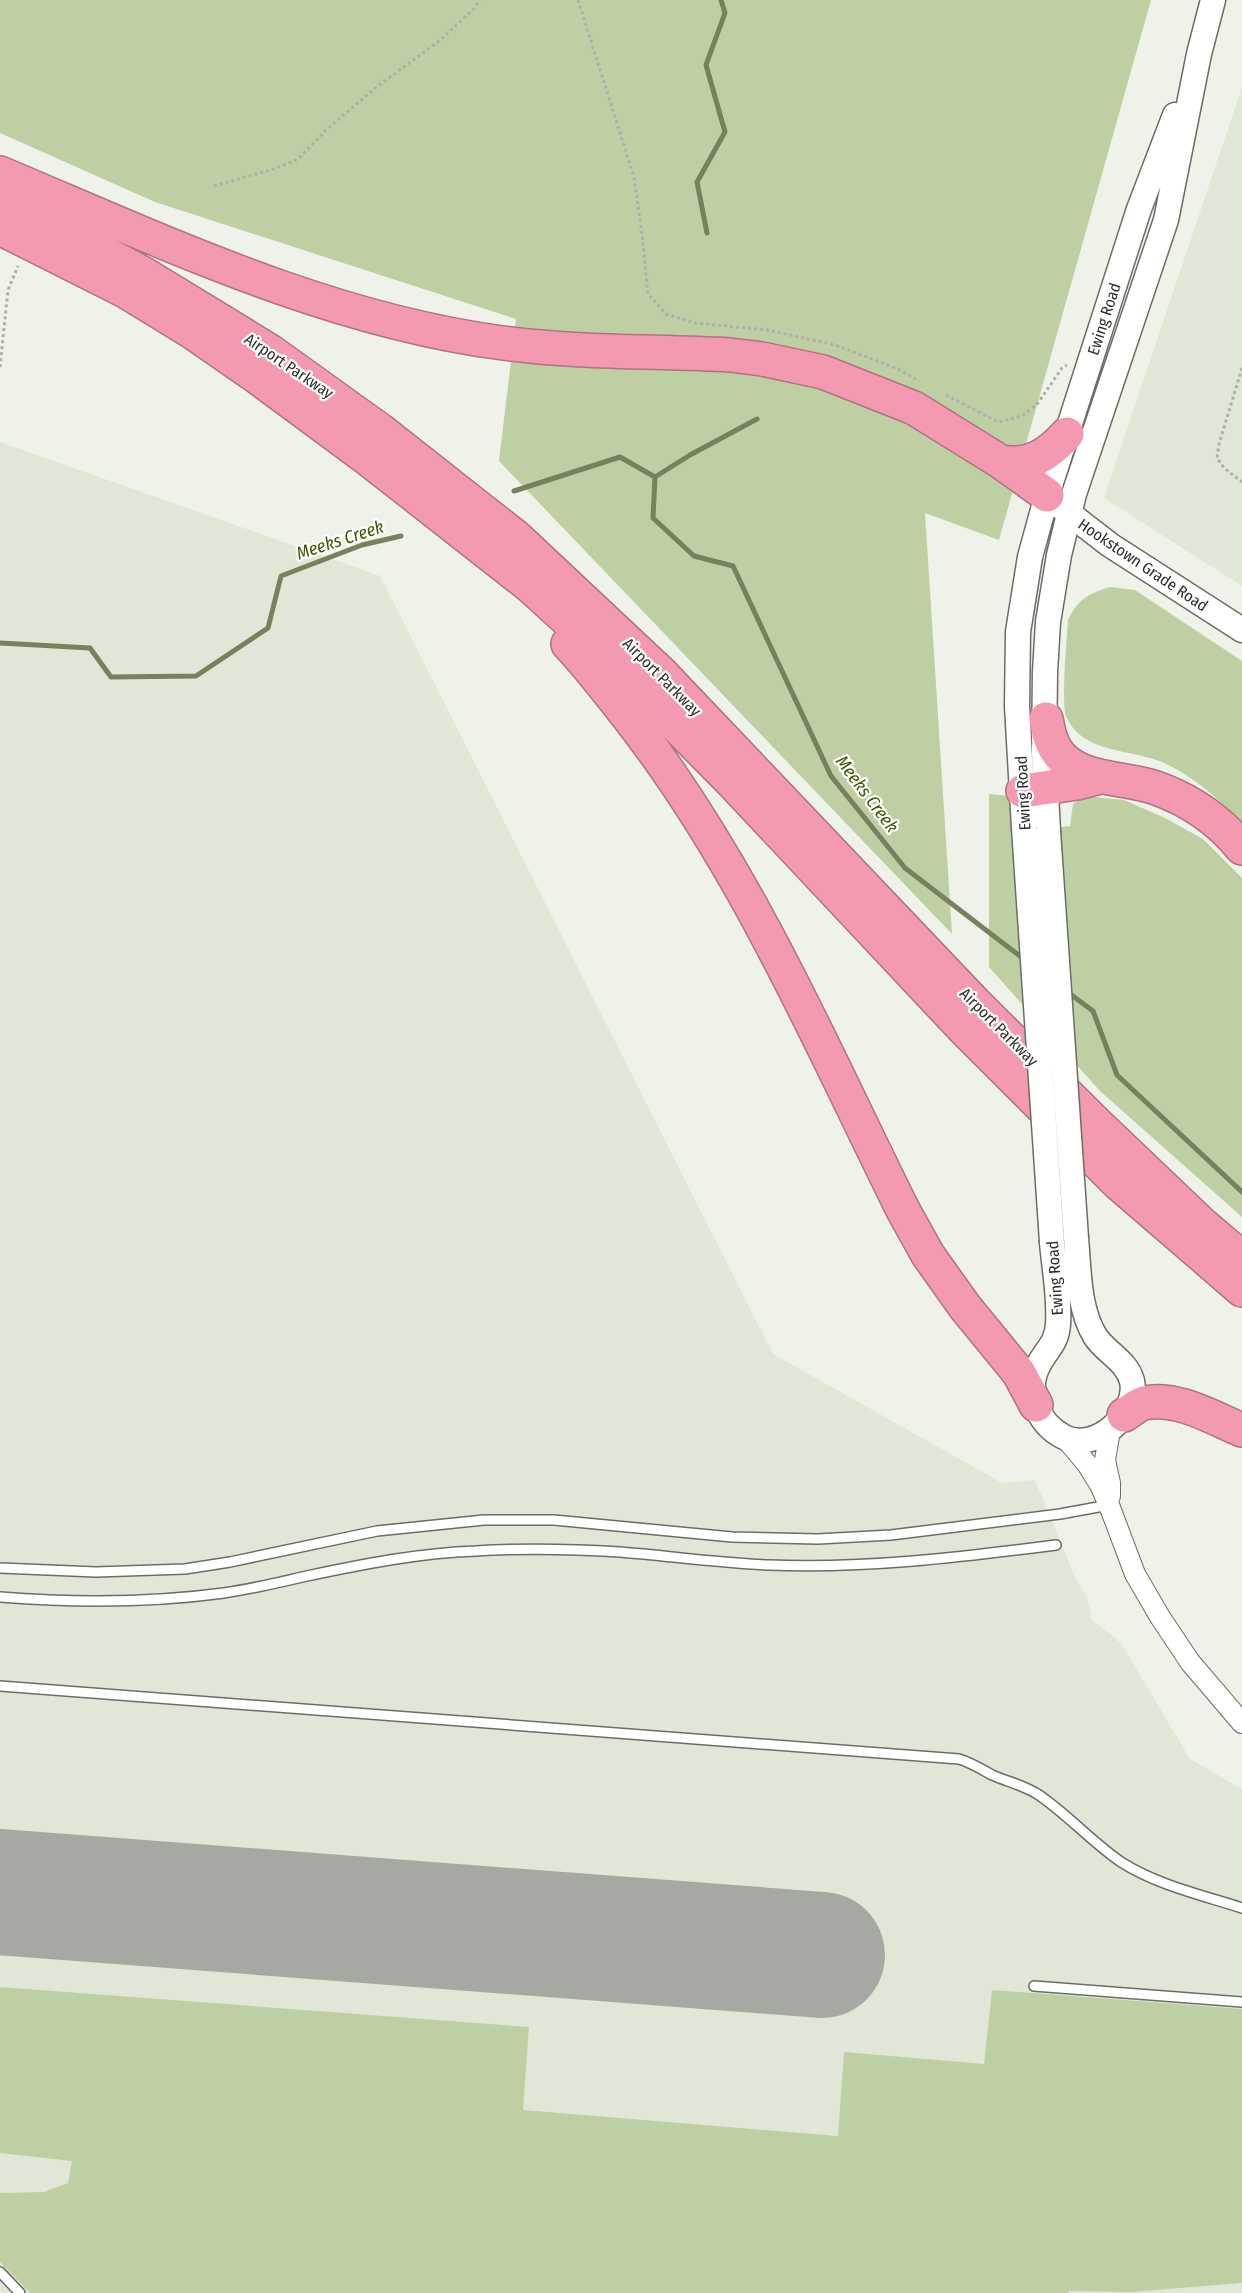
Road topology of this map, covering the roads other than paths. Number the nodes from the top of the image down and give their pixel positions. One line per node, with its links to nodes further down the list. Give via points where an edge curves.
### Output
1 (1213, 0): 2 (street, Ewing Road)
2 (1199, 54): 6 (street, Ewing Road, via 1139,209); 8 (street, Ewing Road, via 1167,220)
3 (0, 173): 7 (highway, via 209,261 415,326 502,343 730,355 823,372 914,408)
4 (0, 197): 16 (highway, Airport Parkway, via 144,274 270,351 380,430 516,537 662,674 976,1004 1096,1123)
5 (14, 235): 9 (highway, Airport Parkway, via 125,291 192,332)
6 (1067, 434): 7 (highway, via 1032,462); 8 (street, Ewing Road)
7 (1001, 462): 8 (highway)
8 (1057, 504): 10 (street, Hookstown Grade Road, via 1110,545); 11 (street, Ewing Road, via 1045,672); 13 (street, Ewing Road, via 1030,557 1018,632 1017,706)
9 (433, 509): 17 (highway, Airport Parkway, via 530,586 608,657 730,780 962,1027 1118,1183); 18 (highway, via 581,658 684,792 750,902 928,1254 1019,1373)
10 (1242, 630)
11 (1046, 719): 12 (highway, via 1061,756); 13 (street, Ewing Road)
12 (1100, 777): 13 (highway); 15 (highway, via 1138,782 1181,798 1221,825)
13 (1034, 789): 14 (street, Ewing Road)
14 (1036, 829): 18 (street, Ewing Road, bridge, via 1058,1321 1057,1335 1034,1377); 19 (street, Ewing Road, bridge, via 1082,1300 1100,1344 1124,1367 1132,1381 1132,1395)
15 (1242, 848)
16 (1242, 1258)
17 (1242, 1290)
18 (1036, 1405): 21 (street, Ewing Road, via 1042,1420)
19 (1117, 1422): 20 (highway, via 1145,1403 1168,1402); 21 (street, via 1094,1438); 22 (street, via 1105,1460)
20 (1242, 1430)
21 (1066, 1439): 22 (street, via 1087,1464)
22 (1109, 1505): 24 (lane, via 1060,1515 818,1539 732,1537 554,1520 484,1520 377,1531 185,1569 96,1572); 27 (street, via 1135,1574 1160,1617 1190,1662)
23 (1056, 1545): 25 (lane, via 924,1560 798,1566 592,1550 473,1551 385,1560 200,1596 114,1602)
24 (0, 1568)
25 (0, 1598)
26 (0, 1686): 28 (lane, via 959,1760 1036,1793 1135,1869)
27 (1242, 1723)
28 (1242, 1908)
29 (1034, 1986): 30 (lane)
30 (1242, 2002)
31 (0, 2272): 32 (lane)
32 (20, 2293)

